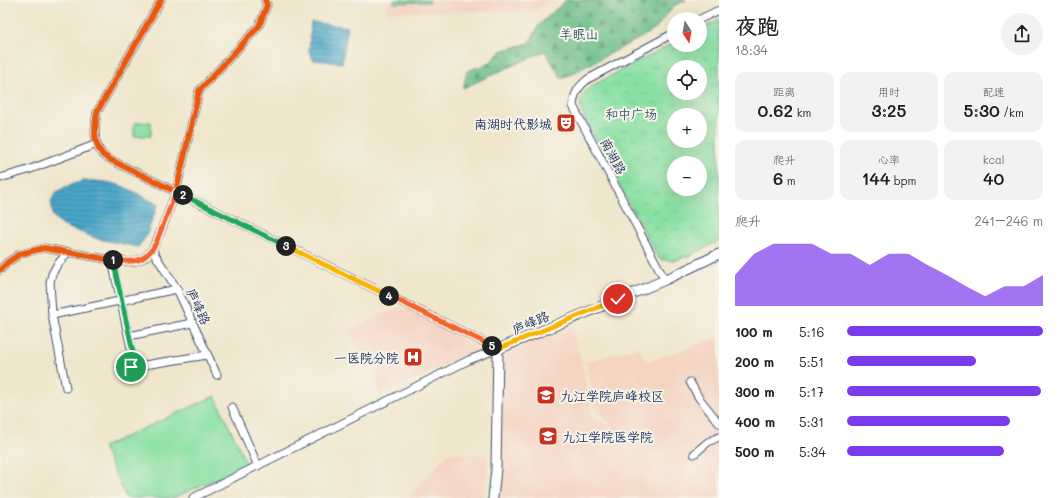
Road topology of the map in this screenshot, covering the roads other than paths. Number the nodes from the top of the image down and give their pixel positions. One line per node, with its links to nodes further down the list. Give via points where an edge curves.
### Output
1 (161, 0): 6 (street, via 97,112)
2 (265, 0): 8 (street, via 267,5 259,26 199,91)
3 (719, 10): 4 (street)
4 (707, 16)
5 (667, 37): 14 (street, 南湖路, via 581,84 576,90 573,106)
6 (97, 144): 7 (street); 8 (street, via 103,155 116,163)
7 (0, 178)
8 (176, 192): 9 (street); 20 (street)
9 (152, 250): 12 (street, via 144,258 134,262); 15 (street, 庐峰路)
10 (68, 252): 12 (street); 13 (street, via 44,248 30,250 20,254); 17 (street, via 52,274)
11 (719, 254): 14 (main road)
12 (112, 260): 16 (street)
13 (0, 270)
14 (665, 280): 20 (main road, 庐峰路)
15 (177, 289): 16 (street); 18 (street, 庐峰路)
16 (121, 301): 17 (street); 19 (street)
17 (52, 315): 24 (street)
18 (192, 323): 19 (street); 21 (street, 庐峰路)
19 (129, 336): 21 (street, via 133,367)
20 (498, 349): 29 (street, via 468,360); 31 (main road, via 496,469)
21 (207, 355): 22 (street, 庐峰路)
22 (217, 375)
23 (690, 382): 26 (street)
24 (66, 388)
25 (232, 407): 29 (street)
26 (719, 423)
27 (719, 437): 28 (street, via 708,442)
28 (694, 454)
29 (258, 466): 30 (street)
30 (193, 498)
31 (493, 498)

